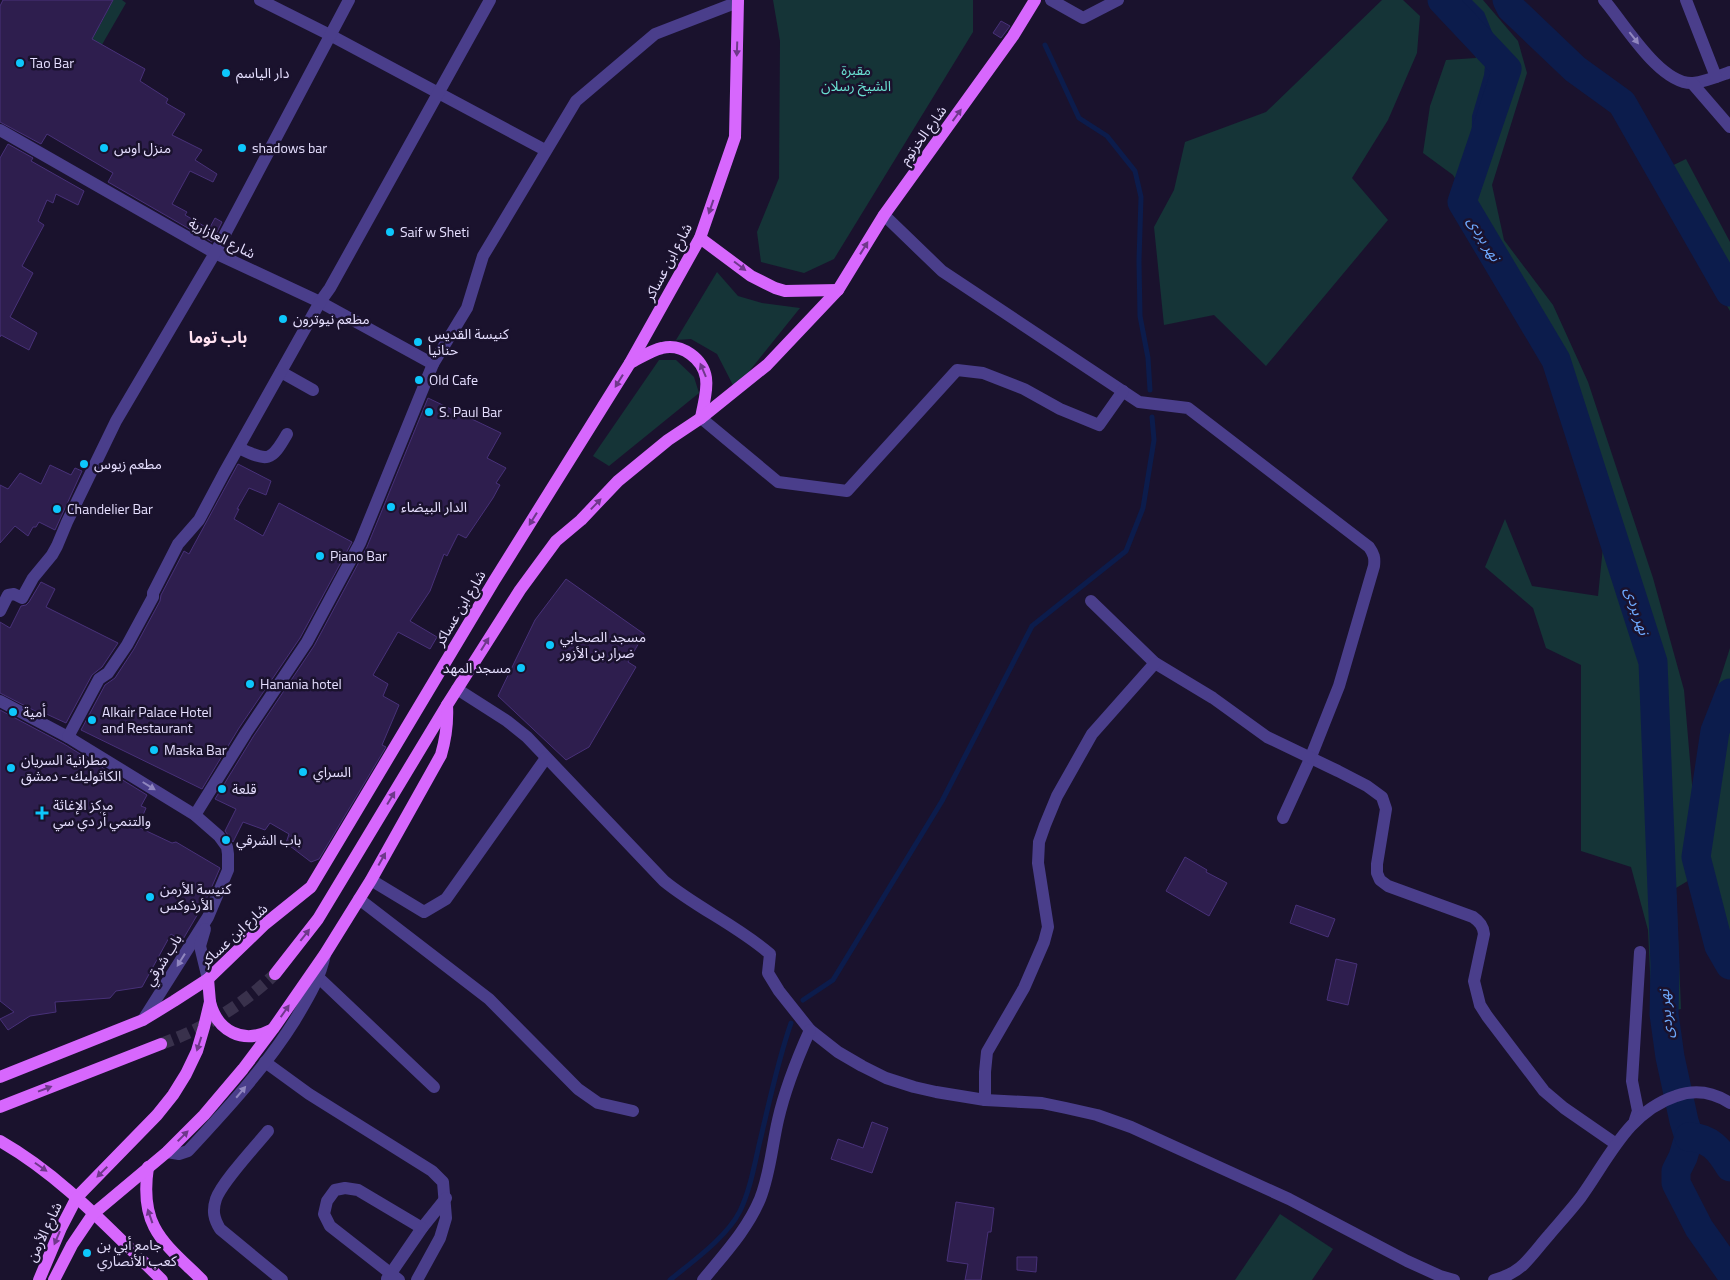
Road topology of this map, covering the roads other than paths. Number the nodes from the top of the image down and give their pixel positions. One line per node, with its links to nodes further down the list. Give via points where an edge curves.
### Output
1 (260, 0): 10 (street)
2 (349, 0): 10 (street)
3 (490, 0): 14 (street)
4 (1035, 0): 18 (main road, شارع الخرتوم, one-way to 4, via 1013,36)
5 (1051, 0): 6 (street, via 1083,18)
6 (1118, 0)
7 (1604, 0): 13 (street, one-way to 13, via 1663,72)
8 (1686, 0): 12 (street)
9 (738, 1): 17 (street, via 655,34 576,101); 19 (main road, شارع ابن عساكر, one-way to 19, via 735,137)
10 (330, 35): 14 (street); 20 (street)
11 (1730, 72): 12 (street)
12 (1716, 77): 13 (street)
13 (1692, 83): 15 (street)
14 (438, 93): 17 (street); 22 (street)
15 (1730, 126)
16 (2, 135): 20 (street, شارع العازارية)
17 (545, 150): 24 (street, via 483,256 466,308)
18 (884, 215): 21 (main road, شارع الخرتوم, one-way to 18); 27 (street, via 942,271)
19 (700, 238): 21 (main road, one-way to 21, via 751,276 775,288 785,291); 23 (main road, شارع ابن عساكر)
20 (215, 253): 22 (street, شارع العازارية); 32 (street, via 116,421 52,555 22,598 8,595)
21 (838, 290): 28 (main road, via 768,366)
22 (320, 302): 24 (street, شارع العازارية); 25 (street)
23 (630, 363): 28 (main road, one-way to 23, via 706,378 693,356 678,348 661,348); 49 (main road, شارع ابن عساكر, one-way to 49, via 494,580 311,887 265,924)
24 (433, 364): 40 (street, via 360,544 307,642)
25 (281, 372): 26 (street); 30 (street)
26 (313, 390)
27 (1123, 391): 28 (street, via 1099,425 983,373 957,370 847,491 778,482); 39 (street, via 1139,402 1188,408 1373,553 1374,566 1339,686)
28 (701, 418): 34 (main road, one-way to 28, via 520,590 556,541 618,481)
29 (287, 434): 30 (street, via 276,454 266,457 257,457)
30 (239, 448): 37 (street, via 200,520 178,544 127,645 99,679)
31 (1091, 602): 33 (street)
32 (0, 611)
33 (1155, 663): 39 (street, via 1213,698 1267,737); 58 (street, via 1092,734 1057,796 1045,825 1039,842 1038,863 1048,927 1024,988 988,1052)
34 (457, 689): 36 (main road); 38 (street, via 507,721)
35 (0, 701): 37 (street)
36 (447, 705): 42 (main road, one-way to 36, via 441,755 447,731); 47 (main road, one-way to 36, via 318,919)
37 (68, 737): 40 (street, one-way to 40)
38 (546, 758): 42 (street, via 446,899 424,912); 53 (street, via 664,881 770,954 768,973)
39 (1310, 759): 41 (street); 65 (street, via 1382,797 1386,809 1377,864 1380,880 1388,886 1480,921 1484,934 1474,981 1480,1005 1544,1091)
40 (195, 815): 44 (street, باب شرقي, via 224,841 228,854 228,870)
41 (1283, 818)
42 (371, 880): 43 (main road)
43 (359, 900): 46 (main road); 61 (street, via 489,999 578,1090 598,1103)
44 (208, 917): 49 (street, باب شرقي, via 200,946); 51 (street, باب شرقي, one-way to 51)
45 (1640, 952): 62 (street, via 1632,1081 1638,1111)
46 (325, 954): 48 (street); 52 (main road, one-way to 46)
47 (275, 974)
48 (319, 978): 55 (street); 57 (street)
49 (208, 979): 50 (main road); 51 (main road, شارع ابن عساكر)
50 (210, 1002): 52 (main road, via 222,1025 238,1034 256,1036); 68 (main road, شارع الأرمن, one-way to 68, via 197,1051 173,1095)
51 (143, 1020): 56 (main road, شارع ابن عساكر)
52 (273, 1029): 66 (main road, one-way to 52, via 204,1115)
53 (810, 1030): 58 (street, via 838,1052 886,1078 914,1088); 79 (street, via 785,1094 760,1199 734,1244)
54 (161, 1044): 60 (main road, one-way to 54)
55 (265, 1062): 66 (street, one-way to 55, via 179,1154 188,1151); 69 (street, via 309,1094 432,1171 443,1182)
56 (0, 1077)
57 (434, 1087)
58 (985, 1100): 80 (street, via 1066,1108 1131,1127 1289,1199 1408,1261)
59 (1730, 1103): 62 (street, via 1715,1095 1686,1092 1666,1099)
60 (0, 1107)
61 (633, 1111)
62 (1635, 1120): 65 (street)
63 (268, 1131): 77 (street, via 222,1188 216,1199 214,1220 220,1229)
64 (0, 1141): 68 (main road, one-way to 68)
65 (1616, 1144): 81 (street, via 1581,1197 1524,1265)
66 (167, 1152): 67 (main road)
67 (148, 1168): 70 (main road); 76 (main road, one-way to 67, via 165,1244 149,1217 145,1186)
68 (77, 1196): 70 (main road); 74 (main road, شارع الأرمن, one-way to 74)
69 (446, 1198): 71 (street); 78 (street, via 446,1218 440,1238)
70 (93, 1214): 73 (main road, via 72,1245); 75 (main road)
71 (422, 1228): 72 (street); 72 (street, via 358,1190 335,1190 327,1201 324,1214 330,1226)
72 (392, 1278)
73 (56, 1279)
74 (39, 1280)
75 (162, 1280)
76 (202, 1280)
77 (282, 1280)
78 (417, 1280)
79 (703, 1280)
80 (1454, 1280)
81 (1494, 1280)

